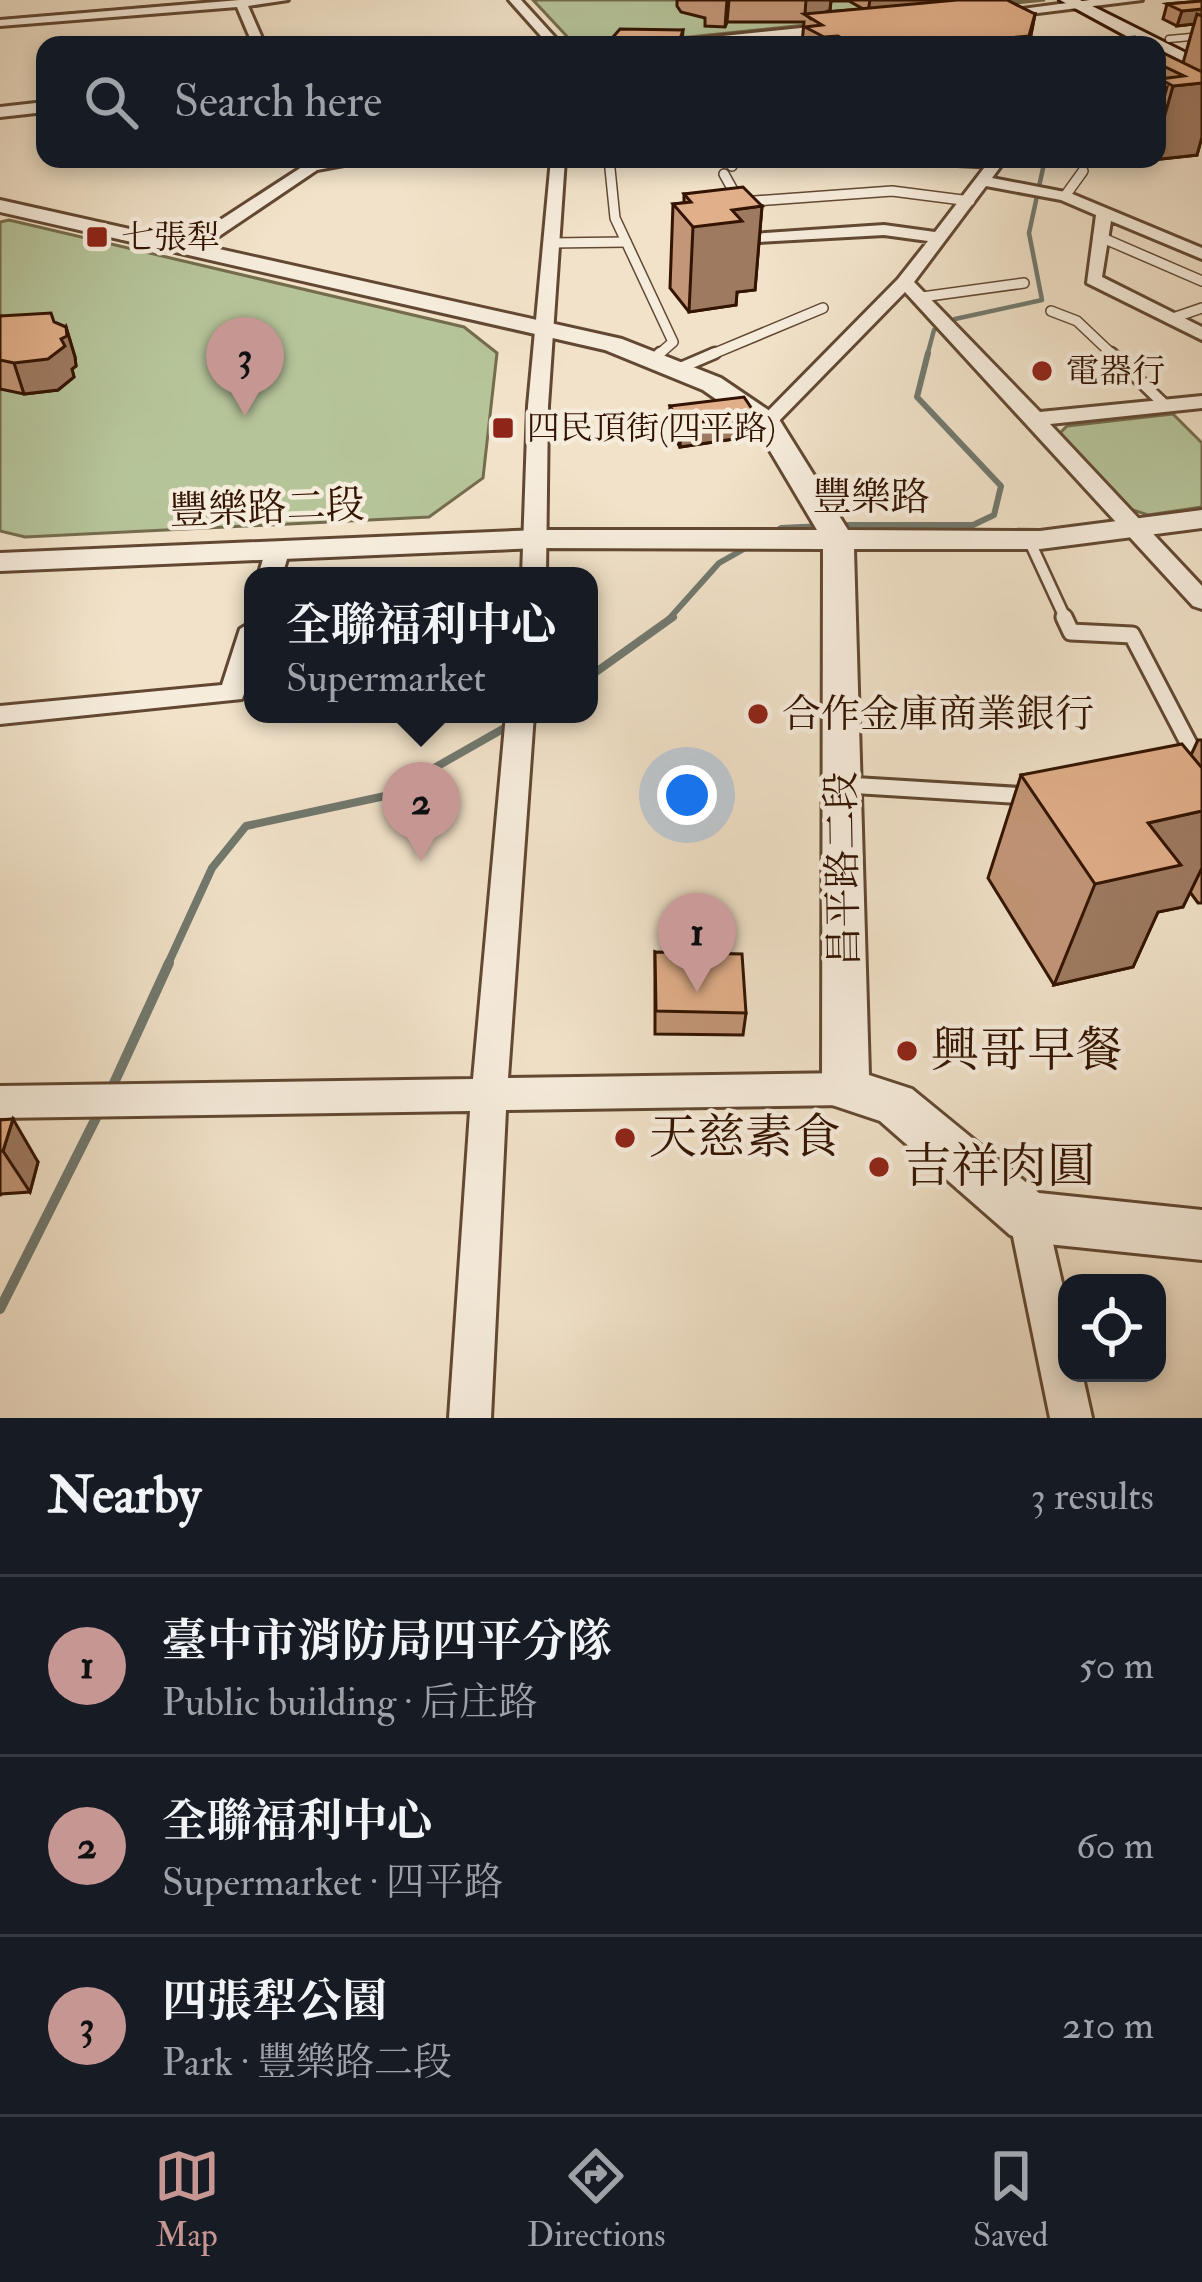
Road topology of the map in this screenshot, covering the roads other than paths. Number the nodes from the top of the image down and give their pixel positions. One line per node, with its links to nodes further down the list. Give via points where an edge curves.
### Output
1 (165, 0): 7 (street)
2 (281, 0): 6 (street)
3 (515, 0): 14 (street)
4 (1135, 0): 5 (street)
5 (1084, 2): 8 (street); 16 (main road); 17 (main road)
6 (242, 4): 10 (street); 13 (street)
7 (0, 14)
8 (981, 15): 9 (street); 12 (lane)
9 (962, 17)
10 (0, 23)
11 (858, 28): 15 (street)
12 (1010, 28)
13 (255, 36)
14 (548, 36)
15 (809, 36)
16 (1145, 36)
17 (1162, 36)
18 (1202, 36): 20 (lane)
19 (1166, 38): 20 (main road)
20 (1169, 39): 22 (main road)
21 (1166, 48): 23 (main road)
22 (1202, 56)
23 (1202, 68)
24 (36, 108): 25 (street)
25 (0, 112)
26 (303, 168): 42 (street)
27 (557, 168): 41 (street)
28 (610, 168): 40 (lane)
29 (730, 168): 34 (lane)
30 (993, 168): 32 (street); 33 (street)
31 (1083, 171): 32 (lane)
32 (1064, 196): 36 (street)
33 (970, 201): 34 (lane, via 892,191); 39 (street)
34 (739, 202): 38 (lane)
35 (0, 206): 42 (street)
36 (1104, 214): 37 (street); 43 (street)
37 (1099, 236): 44 (lane); 51 (street, via 1093,279)
38 (758, 237): 39 (street, via 884,230)
39 (942, 238): 46 (street)
40 (626, 242): 41 (lane); 54 (lane, via 673,343)
41 (551, 243): 52 (street)
42 (188, 249): 52 (street)
43 (1202, 254)
44 (1202, 281)
45 (1024, 283): 47 (lane)
46 (904, 284): 47 (street); 58 (street)
47 (922, 297): 57 (street)
48 (823, 308): 54 (lane)
49 (1202, 308): 51 (lane)
50 (1052, 310): 56 (lane, via 1077,321)
51 (1170, 319): 53 (street)
52 (545, 331): 54 (street); 61 (street)
53 (1202, 334)
54 (668, 363): 58 (street)
55 (1202, 402): 56 (street)
56 (1166, 406): 57 (street)
57 (1036, 419): 60 (street)
58 (766, 422): 62 (street)
59 (1202, 519): 60 (street, 豐樂路)
60 (1136, 528): 63 (street, 豐樂路); 67 (street)
61 (538, 539): 62 (street, 豐樂路); 65 (street, 豐樂路二段); 66 (street)
62 (838, 539): 63 (street, 豐樂路); 73 (street, 昌平路二段)
63 (1030, 540): 71 (lane, via 1071,632 1132,635)
64 (0, 562): 65 (street, 豐樂路二段)
65 (274, 562)
66 (535, 567)
67 (1202, 601)
68 (243, 690): 69 (street)
69 (0, 715)
70 (519, 723): 76 (street)
71 (1202, 772): 72 (lane)
72 (1182, 779)
73 (842, 785): 74 (lane); 75 (street, 昌平路二段)
74 (1050, 795)
75 (846, 1089): 76 (street); 78 (street, via 895,1104)
76 (489, 1097): 77 (street); 80 (street)
77 (0, 1102)
78 (1028, 1217): 79 (street); 81 (street)
79 (1202, 1235)
80 (470, 1418)
81 (1071, 1418)

